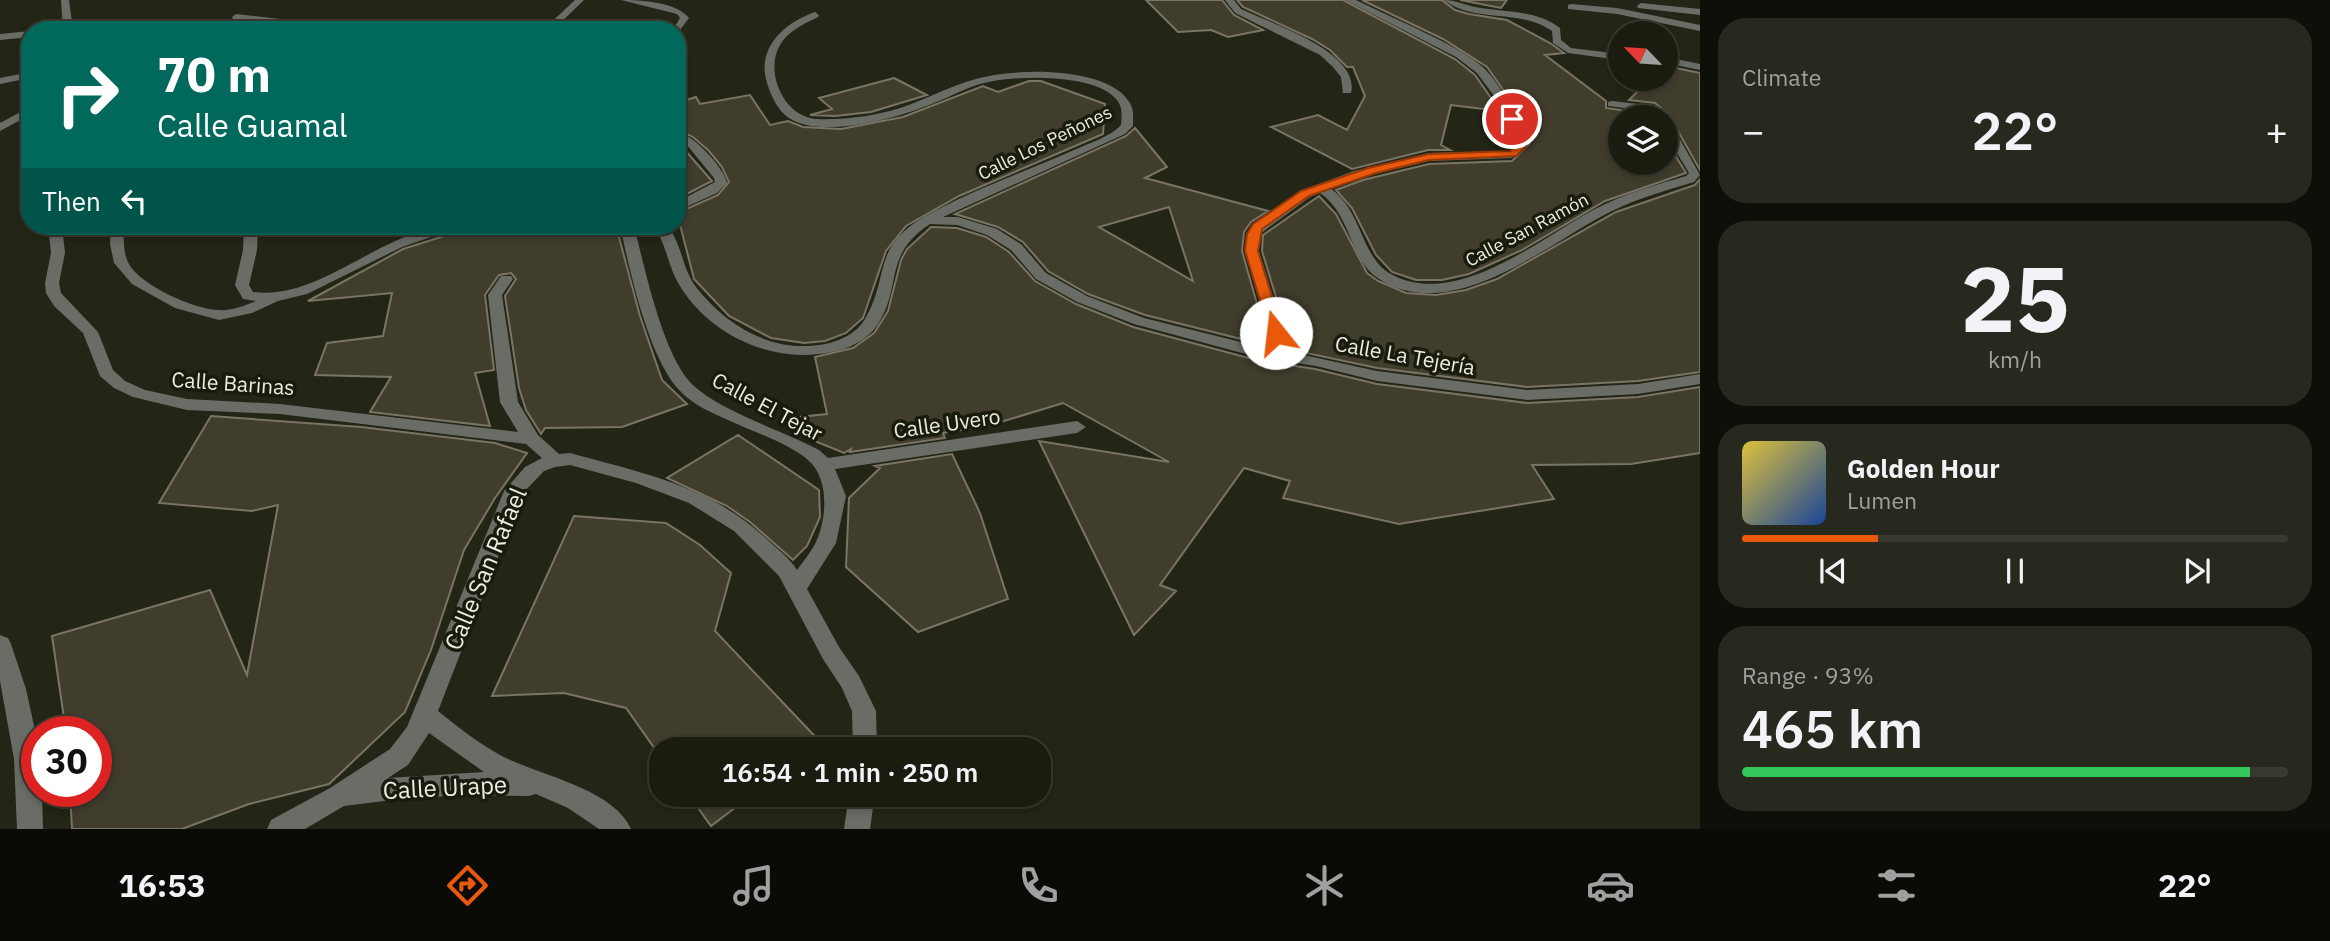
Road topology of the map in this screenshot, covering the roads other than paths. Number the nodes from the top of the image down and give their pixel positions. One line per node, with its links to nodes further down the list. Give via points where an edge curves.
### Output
1 (65, 0): 11 (street)
2 (580, 0): 13 (street)
3 (625, 0): 14 (street, via 680,12)
4 (1229, 0): 23 (street, via 1245,16 1328,54 1343,72)
5 (1349, 0): 30 (street, via 1459,55 1481,71 1505,104 1522,144 1512,154 1415,159)
6 (1448, 0): 18 (street, via 1544,22 1557,30 1556,41 1568,50)
7 (1575, 3): 8 (street); 15 (street)
8 (1700, 12)
9 (815, 15): 32 (street, Calle Los Peñones, via 780,37 768,61 781,106 803,121 837,122 893,112 998,78 1089,81 1114,90 1123,99 1129,121 1121,132)
10 (236, 18): 12 (street)
11 (67, 21)
12 (265, 21)
13 (557, 21)
14 (683, 21)
15 (1700, 28)
16 (21, 35): 17 (street)
17 (0, 37)
18 (1608, 55)
19 (1678, 62): 20 (street)
20 (1700, 67)
21 (21, 77): 22 (street)
22 (0, 81)
23 (1347, 91)
24 (1612, 104): 25 (street)
25 (1622, 105)
26 (21, 115): 27 (street)
27 (0, 128)
28 (686, 137): 31 (street, via 721,183)
29 (1678, 145): 30 (street, Calle San Ramón, via 1695,173 1690,179 1602,211 1538,249 1458,286 1418,288 1386,278 1370,262 1342,201)
30 (1322, 188): 41 (street, via 1305,194 1253,234 1252,251)
31 (686, 203)
32 (926, 222): 38 (street, Calle Los Peñones, via 902,239 891,258 871,323 861,334 842,344 804,351 770,348 740,336 702,303 682,278); 41 (street, Calle La Tejería, via 958,220 992,232 1016,247 1041,276 1060,289 1139,321)
33 (56, 235): 44 (street, Calle Barinas, via 59,253 51,280 54,296 88,329 106,371 120,385 158,401 280,409)
34 (119, 235): 40 (street, via 121,264 128,273 182,306 217,315 253,309)
35 (251, 235): 40 (street, via 242,285 248,296)
36 (422, 235): 40 (street)
37 (629, 235): 46 (street, Calle El Tejar, via 654,325 672,371 688,391 813,454)
38 (668, 235)
39 (506, 279): 44 (street, via 495,295 509,402)
40 (271, 300)
41 (1283, 356): 42 (street, Calle La Tejería, via 1377,376 1527,395 1638,389)
42 (1700, 379)
43 (1077, 427): 46 (street, Calle Uvero)
44 (531, 439): 45 (street)
45 (554, 459): 47 (street, via 570,459 696,498 741,526 787,571); 49 (street, Calle San Rafael, via 530,471 514,491)
46 (824, 465): 47 (street, Calle El Tejar, via 836,496 826,543)
47 (796, 589): 50 (street, via 864,711)
48 (0, 644): 54 (street, via 27,760)
49 (426, 716): 51 (street, Calle Urape, via 500,768); 52 (street, Calle San Rafael, via 399,757)
50 (864, 737)
51 (550, 787): 52 (street, Calle Urape, via 481,781); 56 (street, Calle Urape, via 598,810)
52 (340, 796): 55 (street, Calle San Rafael)
53 (860, 807): 57 (street)
54 (30, 829)
55 (280, 829)
56 (618, 829)
57 (857, 829)

